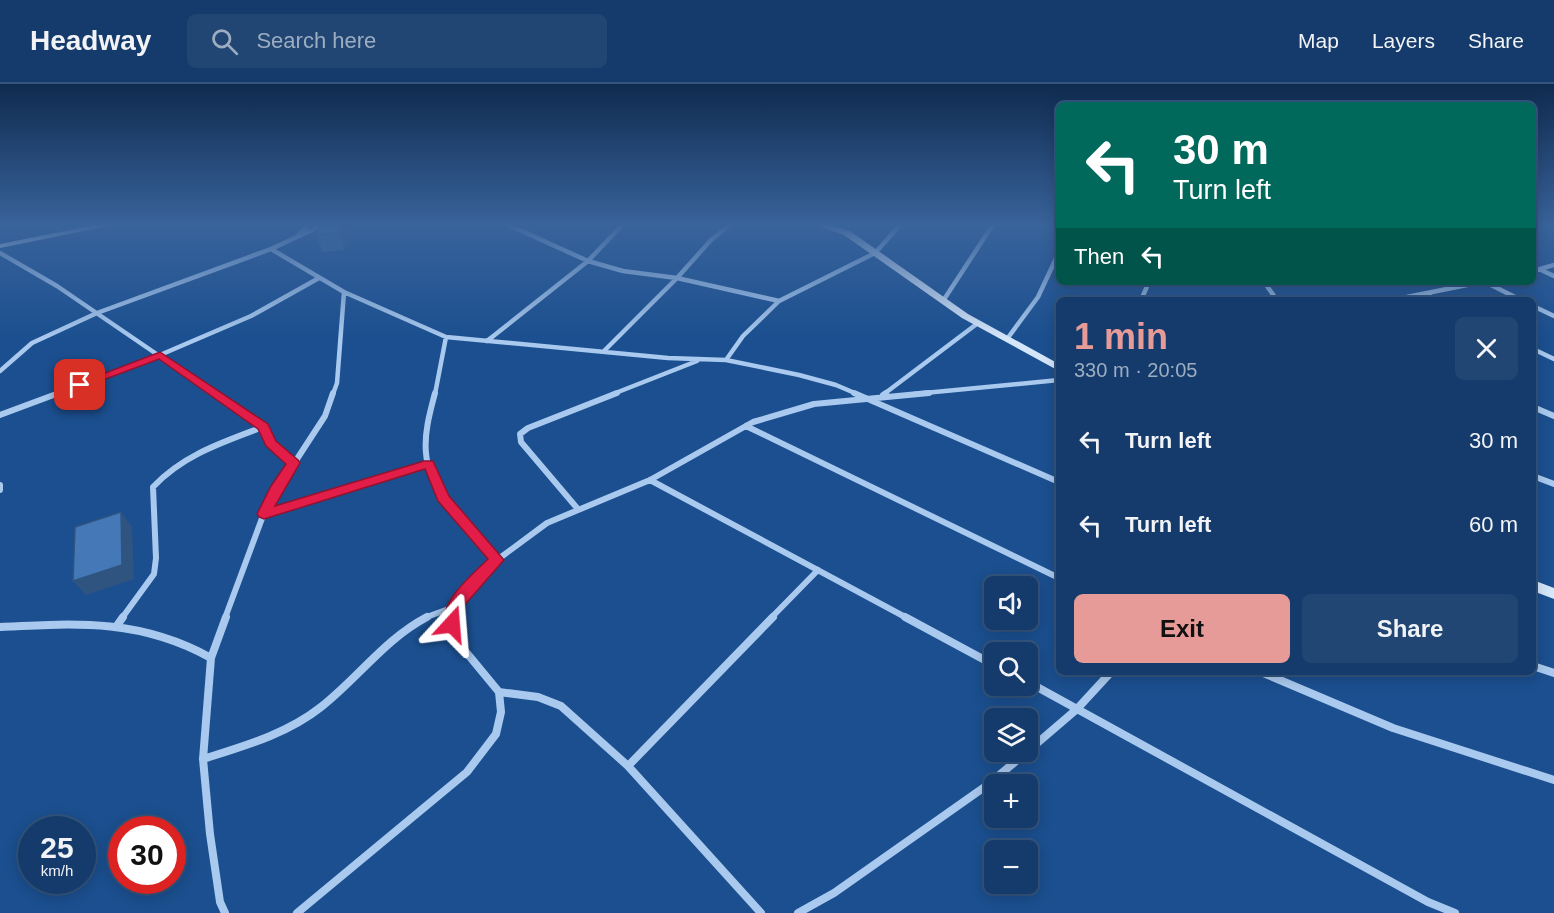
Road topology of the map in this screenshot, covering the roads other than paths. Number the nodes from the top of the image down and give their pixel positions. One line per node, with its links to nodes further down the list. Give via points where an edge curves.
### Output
1 (15, 262): 27 (street)
2 (237, 262): 27 (street)
3 (292, 262): 15 (street)
4 (587, 262): 32 (street)
5 (590, 262): 16 (street, via 623,271)
6 (692, 262): 16 (street)
7 (857, 262): 24 (street)
8 (887, 262): 25 (street)
9 (969, 262): 25 (street)
10 (1054, 262): 31 (street, via 1038,297)
11 (1554, 265): 12 (street)
12 (1540, 269): 13 (street); 14 (street)
13 (1536, 270)
14 (1554, 276)
15 (319, 278): 19 (street); 35 (street, via 251,316)
16 (677, 278): 24 (street); 34 (street)
17 (1467, 285): 20 (street)
18 (1489, 285): 23 (street)
19 (344, 292): 30 (street); 49 (street, via 337,383 325,416)
20 (1425, 293): 21 (street); 22 (street)
21 (1406, 297)
22 (1432, 297)
23 (1515, 297)
24 (779, 301): 38 (street, via 743,336)
25 (944, 301): 29 (street)
26 (1536, 307): 28 (street)
27 (98, 313): 35 (street); 40 (street, via 32,342)
28 (1554, 316)
29 (978, 323): 31 (street); 42 (street)
30 (446, 337): 32 (street); 50 (street, via 426,438)
31 (1007, 339): 39 (street)
32 (487, 340): 34 (street)
33 (1536, 350): 36 (street)
34 (604, 351): 37 (street)
35 (160, 355): 45 (street); 48 (street)
36 (1554, 359)
37 (700, 360): 38 (street); 57 (street, via 520,434 521,442)
38 (726, 360): 43 (street, via 799,375)
39 (1056, 366)
40 (0, 371)
41 (1056, 380): 42 (street)
42 (882, 396): 43 (street)
43 (861, 398): 47 (street, via 814,404); 53 (street)
44 (1536, 408): 46 (street)
45 (0, 415)
46 (1554, 416)
47 (746, 426): 52 (street); 61 (street)
48 (263, 427): 49 (street, via 270,443); 66 (street, via 179,462 153,487 154,574)
49 (294, 463): 58 (street)
50 (429, 464): 58 (street); 59 (street, via 443,498)
51 (1536, 477): 54 (street)
52 (650, 480): 57 (street); 60 (street)
53 (1056, 481)
54 (1554, 484)
55 (0, 485): 56 (street)
56 (0, 490)
57 (577, 508): 59 (street, via 547,523)
58 (264, 514): 67 (street)
59 (497, 560): 64 (street)
60 (818, 570): 68 (street); 79 (street)
61 (1056, 577)
62 (1536, 586): 63 (street)
63 (1554, 594)
64 (454, 607): 74 (street, via 452,624 461,646); 77 (street, via 430,613 406,627 343,690 317,710 267,737)
65 (0, 627): 66 (street)
66 (116, 627): 67 (street, via 171,638)
67 (211, 658): 77 (street)
68 (984, 660)
69 (1536, 667): 70 (street)
70 (1554, 673)
71 (1108, 675): 75 (street)
72 (1268, 675): 80 (street, via 1393,728)
73 (1038, 688): 75 (street)
74 (499, 692): 79 (street, via 538,697 561,706); 82 (street, via 501,712 496,734 468,772)
75 (1077, 709): 76 (street); 85 (street, via 1428,902)
76 (1038, 742)
77 (203, 759): 81 (street, via 210,834 220,903)
78 (1014, 762): 84 (street, via 834,893)
79 (628, 766): 83 (street)
80 (1554, 780)
81 (225, 913)
82 (297, 913)
83 (761, 913)
84 (798, 913)
85 (1455, 913)

